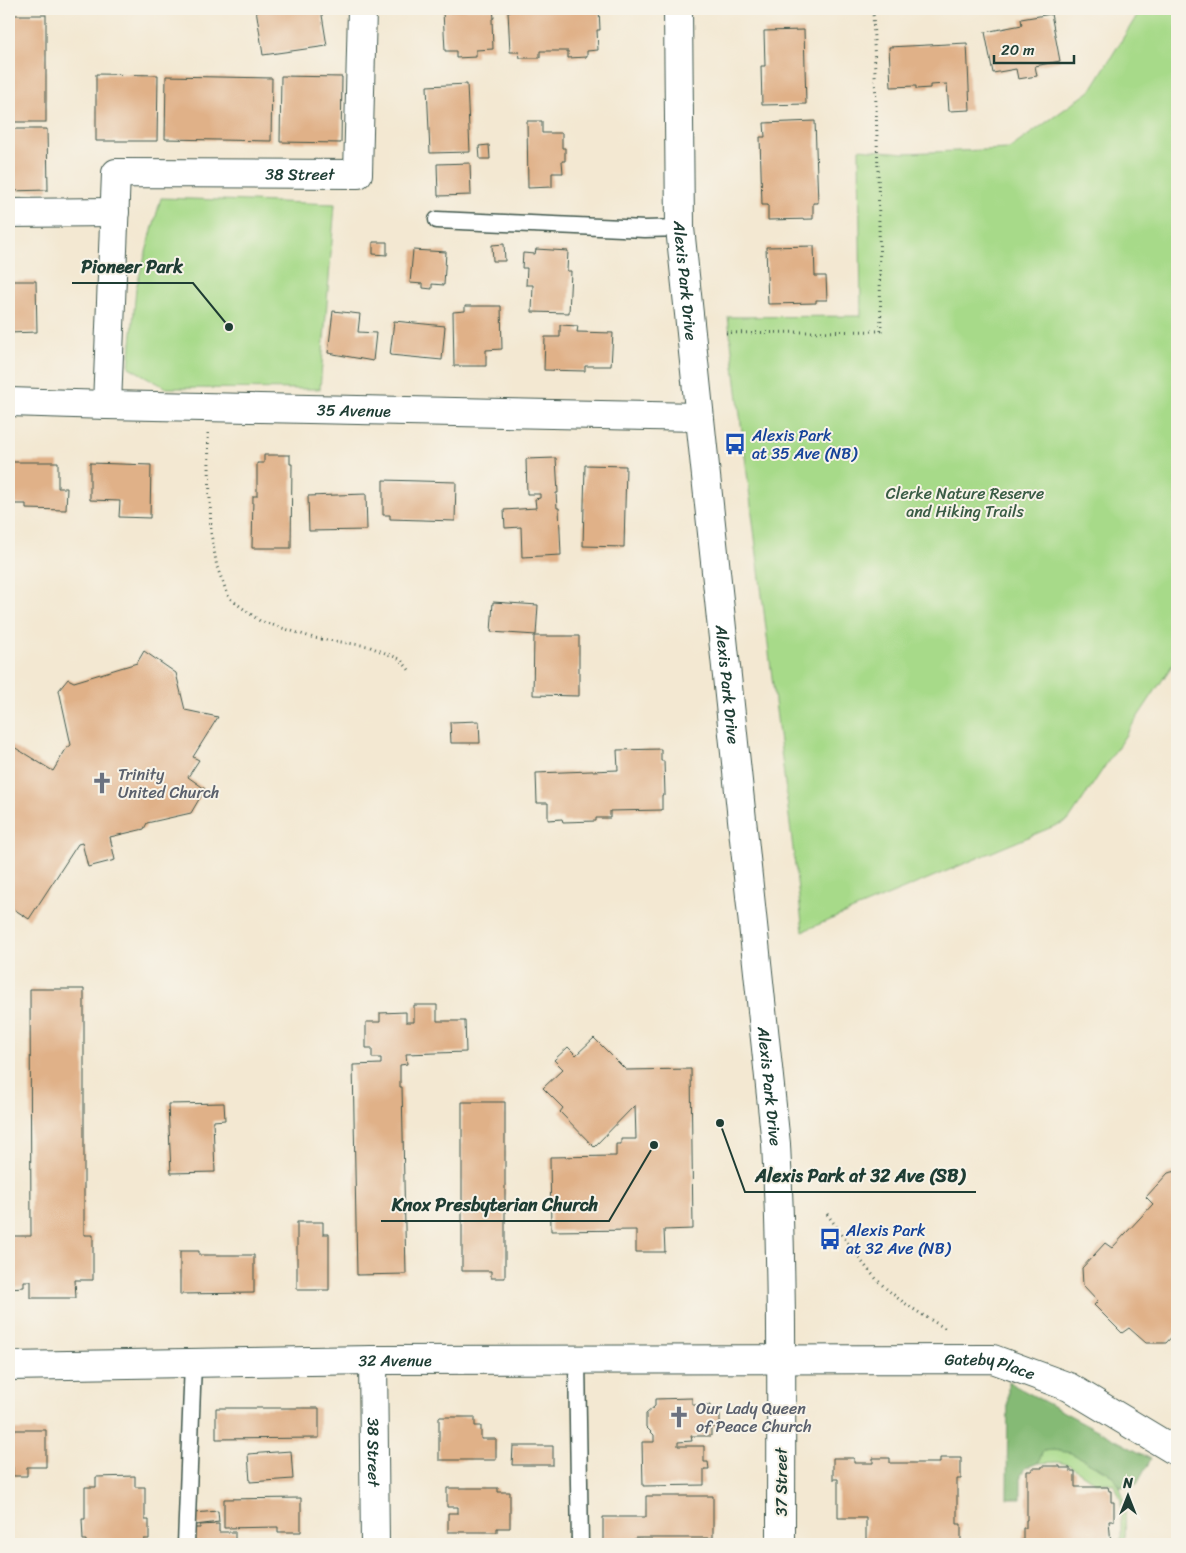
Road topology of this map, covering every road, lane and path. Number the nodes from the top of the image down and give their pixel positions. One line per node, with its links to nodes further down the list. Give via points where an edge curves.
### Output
1 (362, 9): 5 (street, 38 Street, via 358,174 116,173)
2 (678, 9): 7 (street, Alexis Park Drive)
3 (872, 9): 8 (path, via 881,331)
4 (9, 212): 5 (street)
5 (115, 212): 10 (street, 38 Street)
6 (437, 220): 7 (lane)
7 (680, 228): 12 (street, Alexis Park Drive)
8 (726, 333)
9 (9, 402): 10 (street, 35 Avenue)
10 (107, 405): 11 (street, 35 Avenue)
11 (207, 407): 12 (street, 35 Avenue); 13 (path, via 211,533 217,567 230,598 260,621 314,638 368,646 400,659)
12 (699, 417): 18 (street, Alexis Park Drive, via 776,1144)
13 (410, 672)
14 (827, 1214): 15 (path, via 885,1288)
15 (948, 1330)
16 (373, 1360): 17 (street, 32 Avenue); 19 (street, 32 Avenue); 23 (street, 38 Street)
17 (577, 1360): 18 (street, 32 Avenue); 24 (lane)
18 (782, 1360): 21 (street, Gateby Place, via 993,1359 1069,1387); 25 (street, 37 Street)
19 (193, 1363): 20 (street, 32 Avenue); 22 (lane)
20 (9, 1366)
21 (1177, 1452)
22 (186, 1544)
23 (375, 1544)
24 (580, 1544)
25 (781, 1544)

